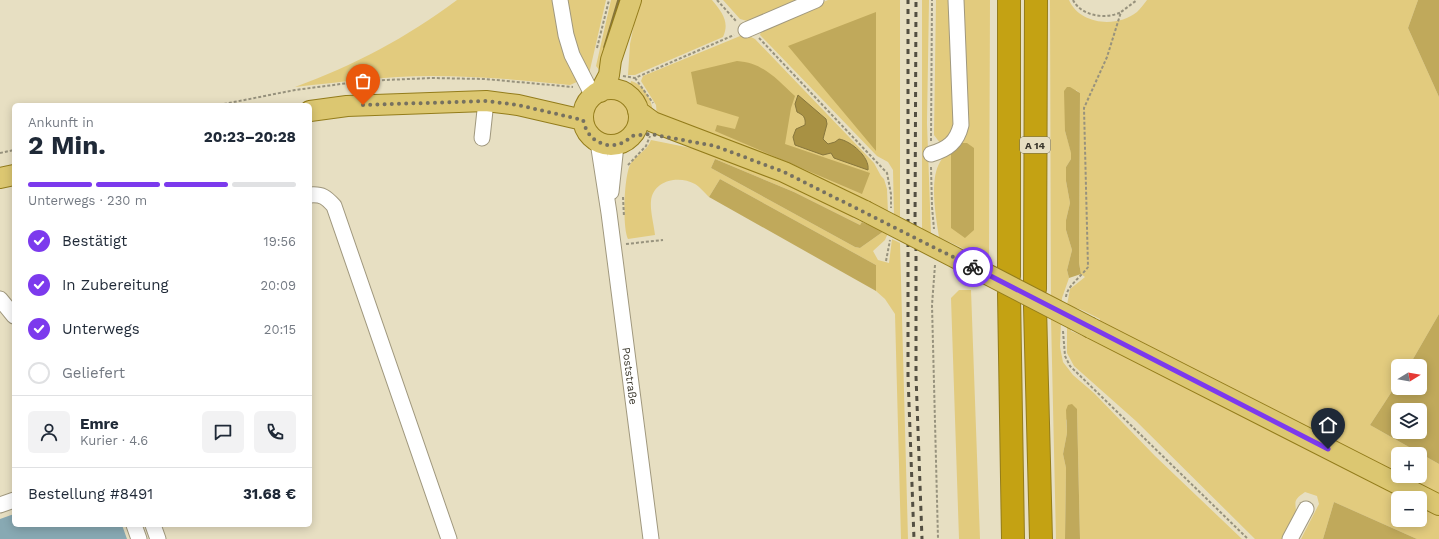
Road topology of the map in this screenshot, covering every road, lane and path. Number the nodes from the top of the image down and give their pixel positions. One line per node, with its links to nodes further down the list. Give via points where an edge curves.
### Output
1 (560, 0): 16 (street, via 572,55)
2 (609, 0): 14 (path)
3 (632, 0): 15 (main road, via 622,59); 16 (main road, via 611,60 609,75)
4 (717, 0): 13 (path)
5 (816, 0): 13 (street)
6 (932, 0): 26 (path)
7 (956, 0): 26 (street, via 961,125 954,142 944,150)
8 (1009, 0): 52 (highway, A 14, via 1009,285)
9 (1036, 0): 53 (highway, A 14, via 1035,298)
10 (1073, 0): 12 (path, via 1084,12 1106,17)
11 (1137, 0): 12 (path)
12 (1121, 12): 38 (path, via 1106,57 1084,108 1088,267 1070,286)
13 (746, 30): 19 (path, via 635,78 646,92); 30 (path, via 757,37 887,173)
14 (596, 54)
15 (620, 91): 16 (main road, via 606,90); 19 (main road)
16 (590, 98): 17 (main road, via 518,105); 18 (path, via 575,86 431,78 364,81 295,90); 22 (main road, via 586,129 591,137)
17 (486, 101): 20 (main road, via 347,106); 21 (street)
18 (229, 103)
19 (647, 109): 22 (main road, via 639,120 637,129); 23 (main road, via 654,122)
20 (312, 111)
21 (482, 138)
22 (615, 141): 23 (main road, via 650,134); 34 (street, Poststraße, via 609,213)
23 (715, 146): 43 (main road, bridge, via 784,172 865,211)
24 (12, 150): 25 (path)
25 (0, 153)
26 (932, 154): 31 (path)
27 (12, 175): 28 (main road)
28 (0, 178)
29 (312, 195): 49 (street, via 327,197 334,206)
30 (892, 209)
31 (934, 232)
32 (891, 233): 35 (path)
33 (663, 240): 34 (path)
34 (613, 246): 50 (street, Poststraße)
35 (886, 261)
36 (935, 263): 51 (path, via 932,305)
37 (0, 299): 39 (street)
38 (1066, 299)
39 (12, 314)
40 (1063, 329): 54 (path, via 1065,356 1070,366)
41 (12, 501): 42 (street)
42 (0, 505)
43 (1439, 505)
44 (1306, 509): 55 (street)
45 (135, 527): 47 (street)
46 (154, 527): 48 (street)
47 (139, 539)
48 (158, 539)
49 (449, 539)
50 (651, 539)
51 (938, 539)
52 (1013, 539)
53 (1041, 539)
54 (1248, 539)
55 (1290, 539)

